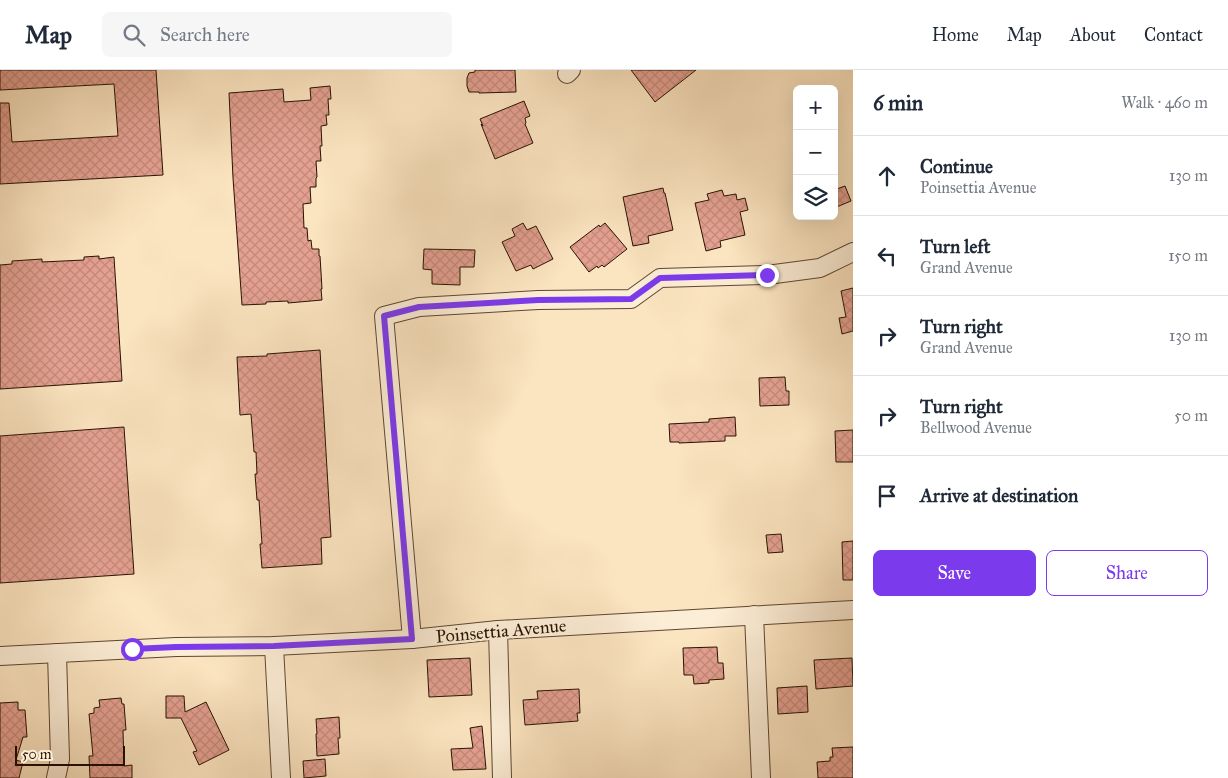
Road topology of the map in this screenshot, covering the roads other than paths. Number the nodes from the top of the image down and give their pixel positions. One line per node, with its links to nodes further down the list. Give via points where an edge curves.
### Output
1 (853, 252): 5 (street, via 820,268 785,273 660,278 631,299 538,300 419,307 384,316)
2 (853, 610): 3 (street, Poinsettia Avenue)
3 (754, 614): 4 (street, Poinsettia Avenue); 12 (street)
4 (498, 630): 5 (street, Poinsettia Avenue); 11 (street)
5 (412, 639): 6 (street, Poinsettia Avenue)
6 (274, 646): 7 (street, Poinsettia Avenue); 10 (street)
7 (57, 653): 8 (street, Poinsettia Avenue); 9 (street, via 60,759)
8 (0, 656)
9 (56, 778)
10 (280, 778)
11 (502, 778)
12 (761, 778)

